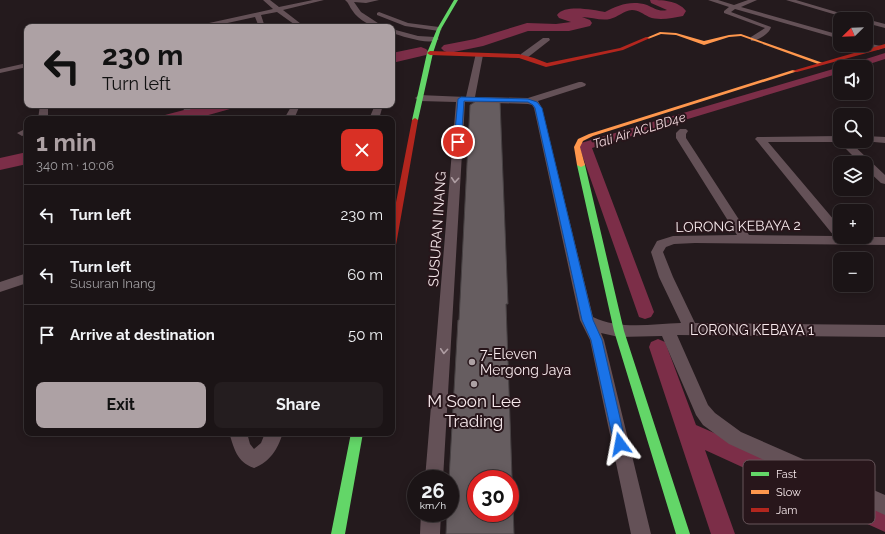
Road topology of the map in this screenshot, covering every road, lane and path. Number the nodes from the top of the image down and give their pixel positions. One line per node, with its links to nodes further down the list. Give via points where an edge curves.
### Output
1 (266, 0): 10 (street)
2 (321, 0): 10 (street)
3 (351, 0): 4 (street); 18 (street, via 358,14)
4 (376, 0)
5 (456, 0): 20 (street)
6 (711, 0): 9 (street)
7 (754, 0): 9 (street)
8 (789, 0): 11 (street)
9 (733, 7): 22 (street); 24 (street, via 726,12 768,27)
10 (277, 10): 12 (street); 17 (street)
11 (833, 12)
12 (257, 14): 15 (street); 16 (street)
13 (379, 14): 20 (street, via 407,24)
14 (873, 23): 19 (street)
15 (213, 24)
16 (261, 24)
17 (299, 24)
18 (375, 24)
19 (885, 26)
20 (440, 29): 23 (street)
21 (395, 32): 23 (street, via 418,38)
22 (833, 35)
23 (435, 39): 27 (street)
24 (754, 39): 29 (street, via 736,35 704,43 676,34 660,33 621,49 552,64 542,64); 30 (street)
25 (546, 40): 29 (street)
26 (881, 47): 30 (street)
27 (430, 53): 28 (street); 34 (street)
28 (479, 55): 29 (street); 35 (street, SUSURAN INANG)
29 (524, 56)
30 (820, 63): 55 (street, via 580,140 577,147)
31 (24, 66): 32 (street)
32 (0, 71)
33 (582, 84): 36 (street)
34 (419, 98): 35 (street); 43 (street)
35 (466, 99): 36 (street); 61 (street, SUSURAN INANG, one-way to 61)
36 (528, 100): 52 (street, via 535,103 538,108)
37 (683, 131): 47 (street, via 681,138)
38 (833, 139): 45 (street, via 760,139)
39 (873, 139): 40 (street)
40 (885, 140)
41 (850, 148): 42 (street)
42 (885, 181)
43 (398, 185): 44 (street)
44 (395, 215)
45 (833, 227)
46 (833, 238): 47 (street, LORONG KEBAYA 2)
47 (744, 239): 53 (street, LORONG KEBAYA 2, via 674,240 661,244 657,252)
48 (873, 240): 49 (street, LORONG KEBAYA 2)
49 (885, 241)
50 (24, 279): 51 (street)
51 (0, 287)
52 (588, 320): 55 (street, LORONG KEBAYA 1, via 600,327); 67 (street, via 597,340)
53 (691, 329): 54 (street, LORONG KEBAYA 1); 56 (street, LORONG KEBAYA 1)
54 (667, 330): 55 (street, LORONG KEBAYA 1); 60 (street, via 702,410 735,438)
55 (619, 331): 68 (street)
56 (885, 331)
57 (239, 436): 58 (street, via 248,457 254,459 262,456 270,446)
58 (273, 436)
59 (356, 436): 65 (street)
60 (784, 460)
61 (435, 470)
62 (875, 501): 63 (street)
63 (885, 505)
64 (431, 522): 66 (street)
65 (338, 534)
66 (430, 534)
67 (641, 534)
68 (683, 534)

